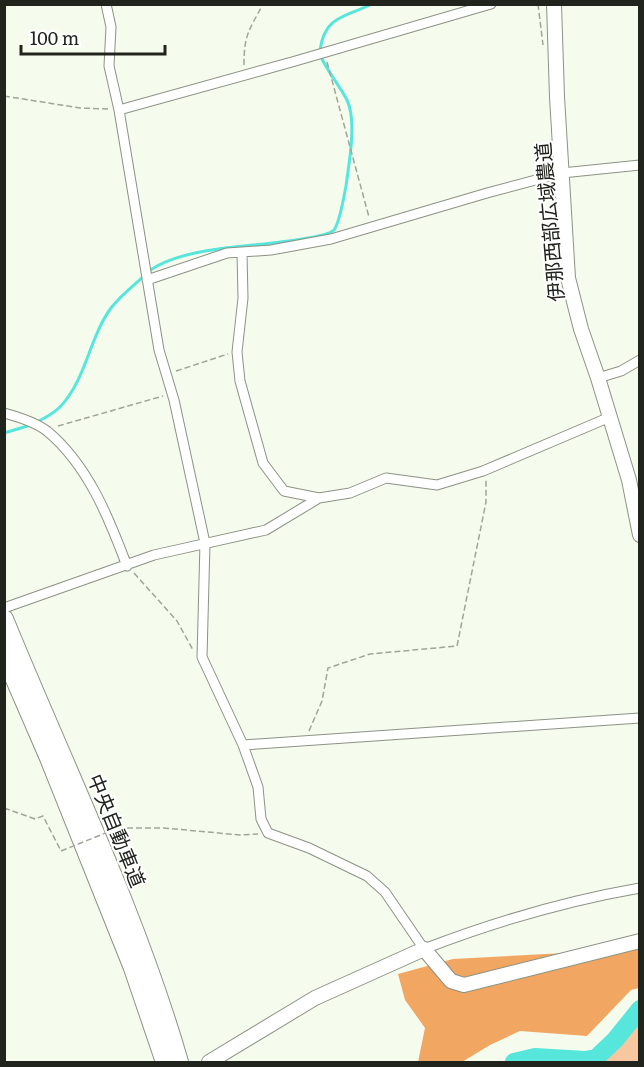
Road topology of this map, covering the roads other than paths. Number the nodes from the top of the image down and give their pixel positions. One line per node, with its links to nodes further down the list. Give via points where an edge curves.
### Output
1 (106, 4): 4 (street, via 111,27 109,66)
2 (491, 4): 4 (street)
3 (554, 4): 6 (street, 伊那西部広域農道)
4 (119, 110): 8 (street)
5 (639, 165): 6 (street)
6 (562, 173): 7 (street, via 331,239); 10 (street, 伊那西部広域農道, via 568,278)
7 (242, 253): 8 (street, via 227,253); 14 (street, via 243,298 237,352 240,381 263,463 284,491)
8 (147, 280): 16 (street, via 159,350)
9 (639, 360): 10 (street)
10 (598, 378): 12 (street, 伊那西部広域農道)
11 (4, 413): 17 (street, via 45,430 75,462 107,514)
12 (610, 417): 13 (street, 伊那西部広域農道); 14 (street, via 486,470 437,484 386,478 350,493)
13 (634, 481): 15 (street, 伊那西部広域農道)
14 (319, 498): 16 (street, via 266,530)
15 (639, 535)
16 (206, 543): 17 (street, via 154,555); 22 (street, via 204,660)
17 (127, 566): 18 (street)
18 (4, 608)
19 (4, 619): 27 (highway, 中央自動車道, via 147,964)
20 (4, 654): 26 (highway, 中央自動車道, via 129,958)
21 (639, 718): 22 (street)
22 (243, 746): 25 (street, via 258,787 261,819 268,833 368,876 385,892)
23 (639, 888): 25 (street, via 519,915)
24 (639, 941): 25 (street, via 464,985 451,981)
25 (424, 949): 28 (street, via 315,998)
26 (165, 1062)
27 (179, 1062)
28 (209, 1062)

